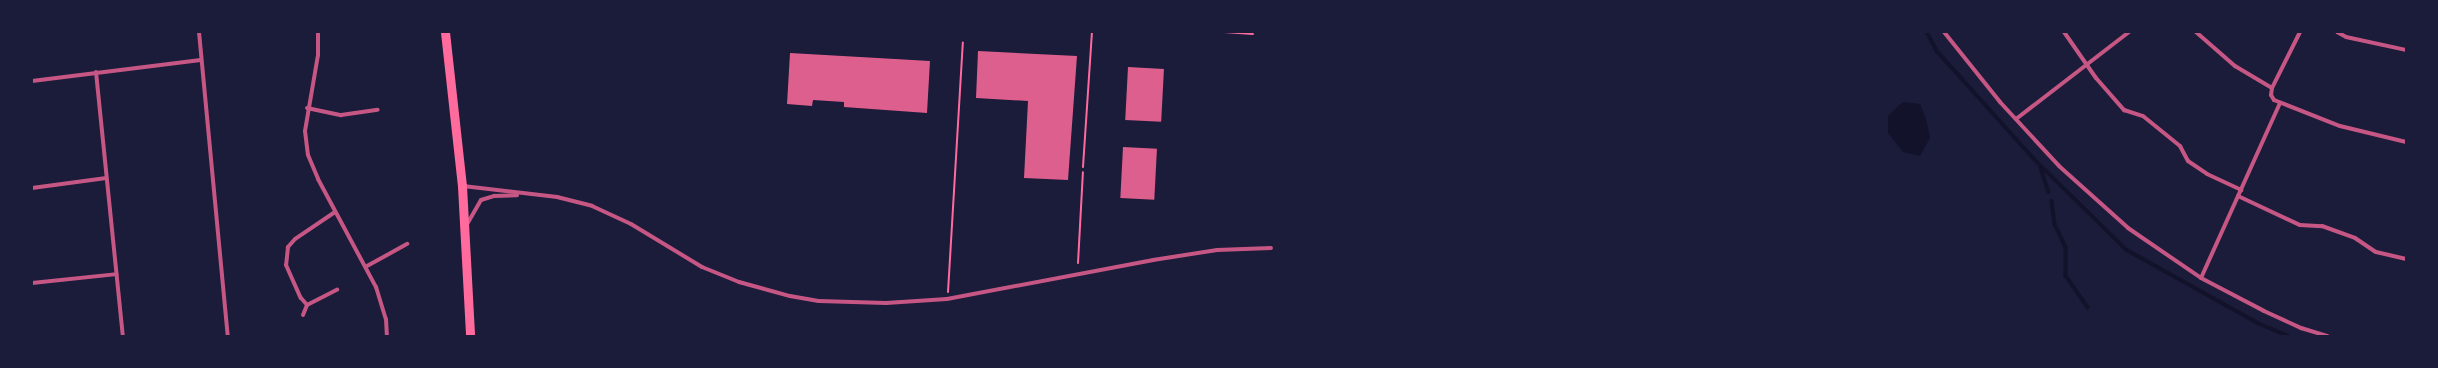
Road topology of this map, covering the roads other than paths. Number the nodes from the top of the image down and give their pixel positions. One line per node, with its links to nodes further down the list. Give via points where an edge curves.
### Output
1 (199, 32): 11 (street)
2 (318, 32): 17 (street, via 318,55)
3 (445, 32): 22 (main road)
4 (1944, 32): 19 (street)
5 (2064, 32): 12 (street)
6 (2129, 32): 12 (street)
7 (2196, 32): 15 (street, via 2235,66)
8 (2300, 32): 15 (street)
9 (2337, 32): 10 (street, via 2346,37)
10 (2406, 50)
11 (201, 60): 13 (street); 40 (street)
12 (2087, 64): 19 (street); 24 (street, via 2124,110 2143,116 2180,146 2188,161 2207,174)
13 (96, 72): 14 (street); 21 (street)
14 (32, 81)
15 (2272, 88): 16 (street, via 2271,95)
16 (2280, 103): 20 (street, via 2340,126); 24 (street)
17 (307, 108): 18 (street, via 341,115); 27 (street, via 305,131 308,155)
18 (378, 110)
19 (2016, 119): 34 (street, via 2086,193 2154,247)
20 (2406, 142)
21 (106, 178): 23 (street); 33 (street)
22 (462, 186): 25 (street); 28 (main road)
23 (32, 188)
24 (2241, 190): 26 (street)
25 (532, 194): 28 (street, via 494,196 481,200); 30 (street, via 592,206 630,224 702,267 739,282 819,301 886,303 947,299 1153,260 1217,250)
26 (2238, 196): 31 (street, via 2300,225 2322,226 2355,238 2376,252); 34 (street)
27 (335, 212): 32 (street); 37 (street, via 303,233 288,247 288,271)
28 (464, 231): 42 (main road)
29 (407, 244): 32 (street)
30 (1271, 248)
31 (2406, 259)
32 (367, 266): 41 (street, via 382,302)
33 (116, 274): 35 (street); 39 (street)
34 (2201, 278): 43 (street, via 2301,328)
35 (32, 283)
36 (337, 290): 37 (street)
37 (307, 306): 38 (street)
38 (303, 315)
39 (123, 336)
40 (228, 336)
41 (387, 336)
42 (470, 336)
43 (2328, 336)

